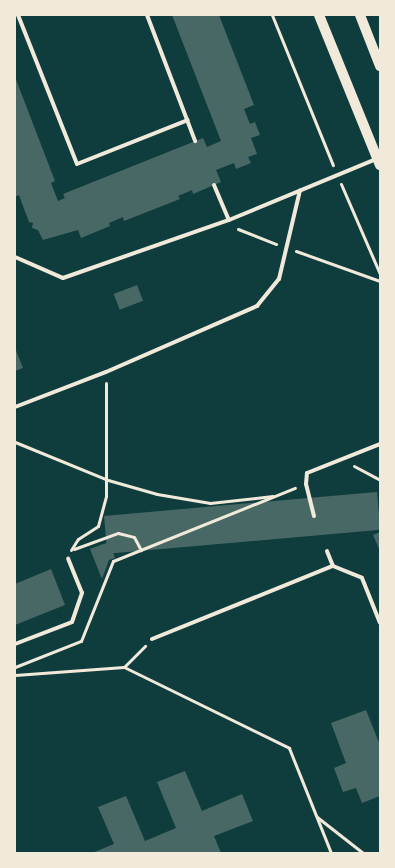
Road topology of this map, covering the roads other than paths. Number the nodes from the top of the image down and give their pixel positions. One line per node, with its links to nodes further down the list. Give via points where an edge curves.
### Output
1 (18, 15): 6 (lane, via 77,164)
2 (147, 15): 6 (lane)
3 (319, 15): 8 (main road)
4 (360, 15): 5 (main road)
5 (380, 66)
6 (188, 120): 7 (lane)
7 (195, 141)
8 (379, 161): 10 (lane, via 336,173)
9 (214, 185): 11 (lane)
10 (300, 190): 11 (lane); 13 (lane, via 279,279 257,306 106,372)
11 (229, 220): 12 (lane, via 63,278)
12 (15, 257)
13 (15, 407)
14 (380, 444): 15 (lane, via 307,473 306,484)
15 (314, 516)
16 (327, 550): 18 (lane)
17 (68, 559): 21 (lane, via 82,593 72,622)
18 (333, 566): 19 (lane, via 362,578); 20 (lane)
19 (380, 624)
20 (152, 639)
21 (15, 644)

